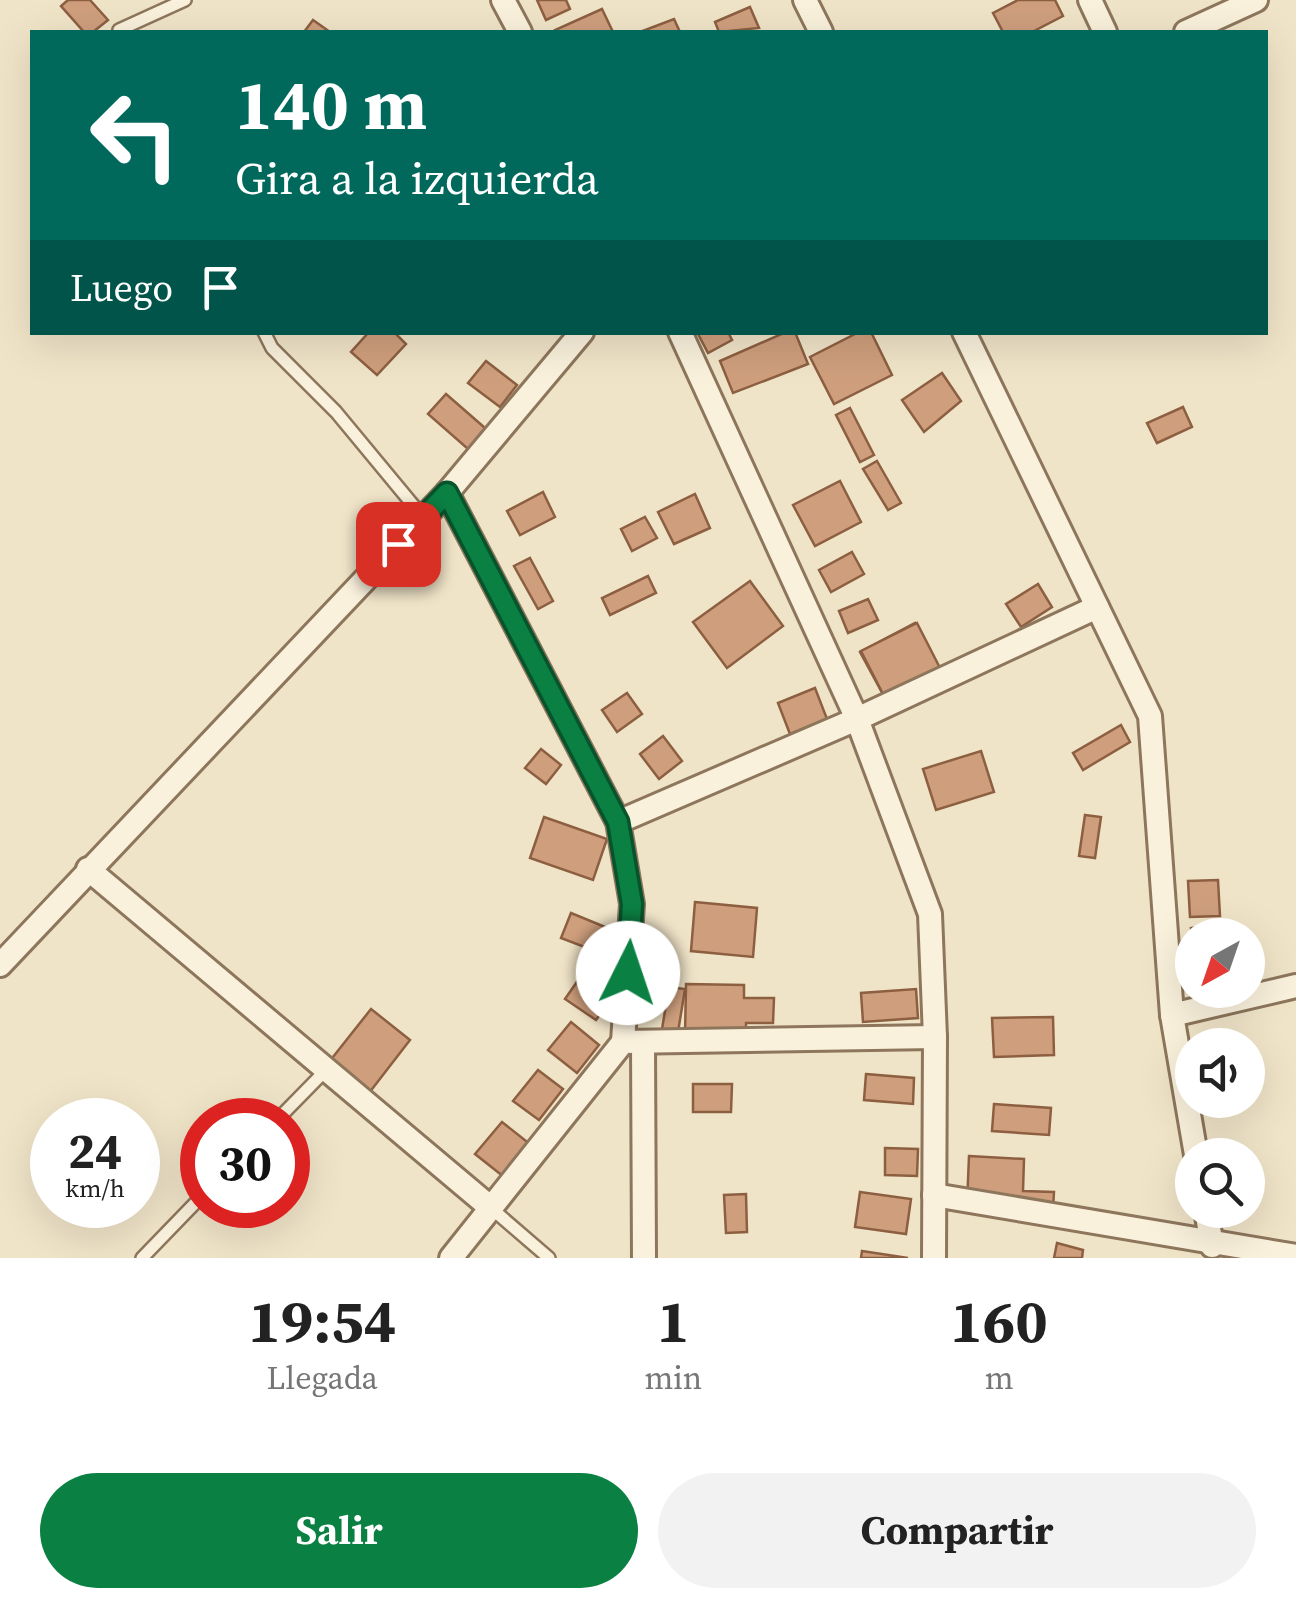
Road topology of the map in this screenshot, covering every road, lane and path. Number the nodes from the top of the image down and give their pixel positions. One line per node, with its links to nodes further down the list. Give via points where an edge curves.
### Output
1 (185, 0): 6 (lane)
2 (503, 0): 7 (street)
3 (805, 0): 8 (street)
4 (1090, 0): 9 (street)
5 (1256, 0): 10 (street)
6 (119, 30)
7 (519, 30)
8 (819, 30)
9 (1104, 30)
10 (1190, 30)
11 (266, 335): 16 (lane)
12 (579, 335): 15 (street)
13 (681, 335): 18 (street)
14 (965, 335): 17 (street)
15 (447, 493): 16 (street); 19 (street)
16 (424, 518): 20 (street)
17 (1097, 608): 18 (street); 23 (street, via 1150,716)
18 (857, 719): 19 (street); 24 (street, via 930,914)
19 (618, 822): 25 (street, via 632,904)
20 (88, 868): 21 (street); 26 (street)
21 (0, 965)
22 (1296, 986): 23 (street)
23 (1172, 1016): 28 (street)
24 (935, 1036): 25 (street); 29 (street)
25 (633, 1042): 30 (street); 38 (street)
26 (326, 1070): 27 (lane); 30 (street)
27 (298, 1098)
28 (1193, 1138)
29 (934, 1195): 33 (street); 39 (street)
30 (490, 1208): 36 (street); 37 (lane)
31 (180, 1219): 35 (lane)
32 (1209, 1228): 33 (street)
33 (1212, 1246): 34 (street)
34 (1296, 1256)
35 (142, 1258)
36 (451, 1258)
37 (549, 1258)
38 (644, 1258)
39 (934, 1258)

